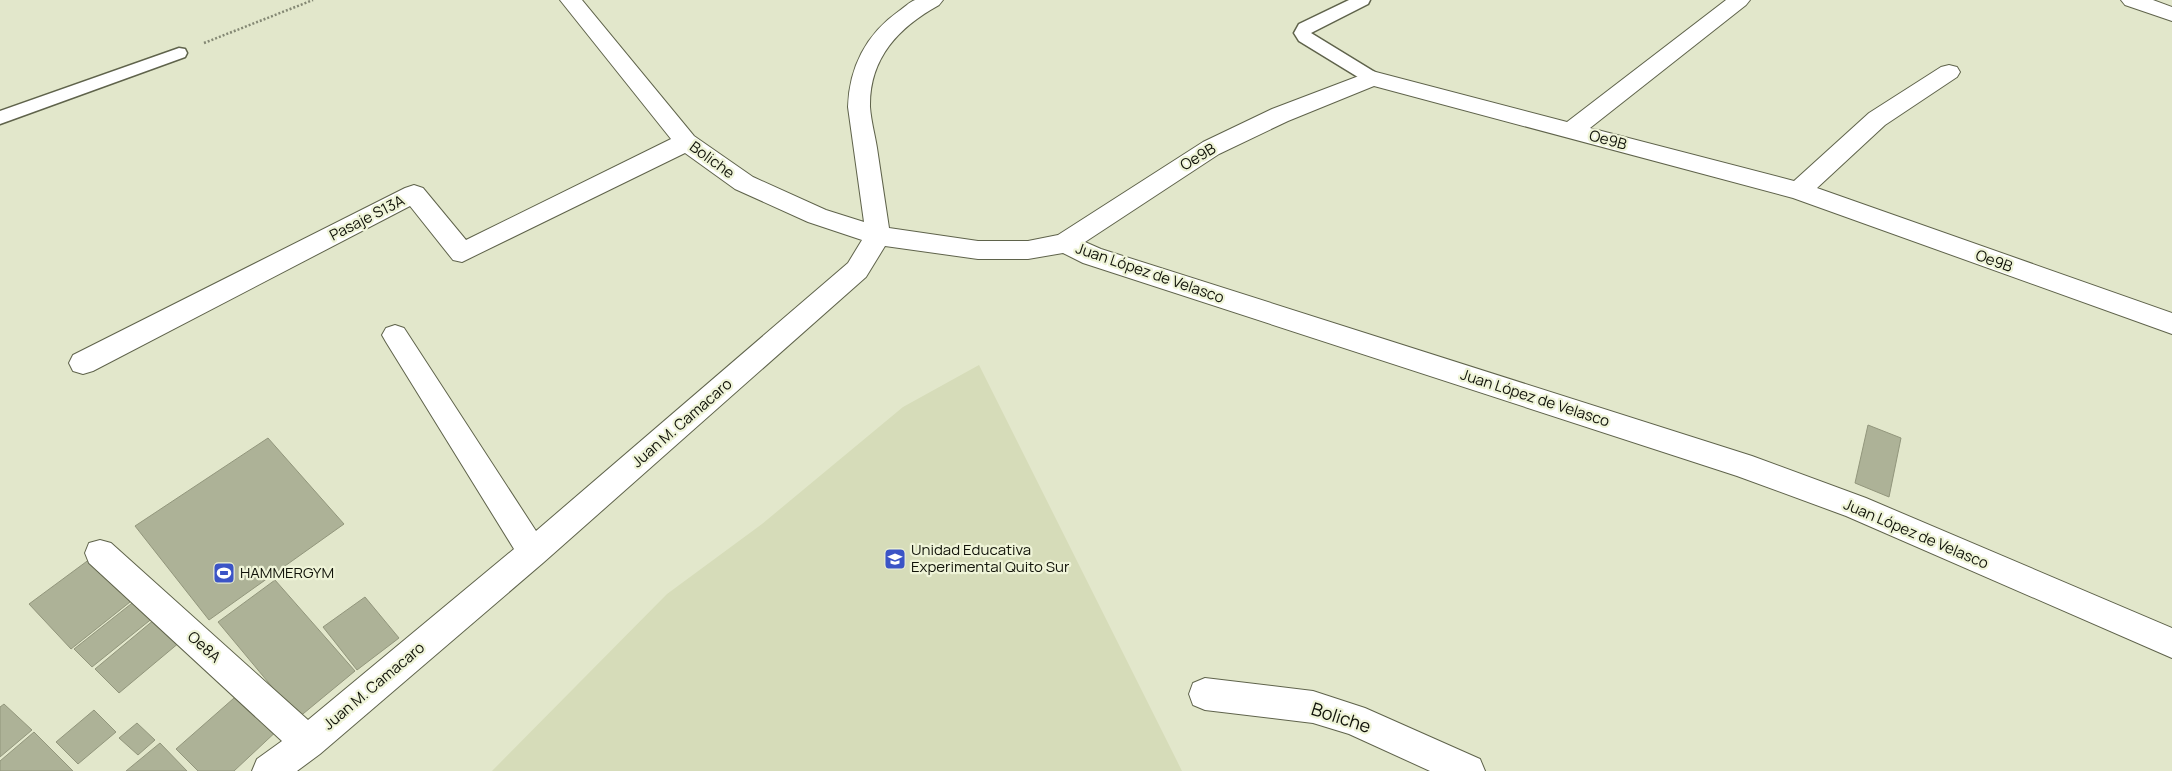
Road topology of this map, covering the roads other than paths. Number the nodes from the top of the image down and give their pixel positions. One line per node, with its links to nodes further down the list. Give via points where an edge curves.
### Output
1 (571, 0): 12 (street, Boliche)
2 (932, 0): 14 (street, via 911,10 892,25 874,49 863,76 859,106)
3 (1362, 0): 9 (lane, via 1305,28 1302,33 1305,38)
4 (1739, 0): 11 (street)
5 (2132, 0): 6 (street)
6 (2172, 14)
7 (179, 53): 10 (lane)
8 (1949, 72): 13 (street, via 1877,119)
9 (1372, 78): 11 (street, Oe9B); 15 (street, Oe9B, via 1280,115 1211,148)
10 (0, 118)
11 (1572, 130): 13 (street, Oe9B)
12 (686, 142): 14 (street, Boliche, via 744,183 817,216); 18 (street, Pasaje S13A, via 462,253 414,194)
13 (1799, 191): 16 (street, Oe9B)
14 (878, 236): 15 (street, Juan López de Velasco, via 978,250 1028,250); 19 (street, Juan M. Camacaro, via 857,270 838,289)
15 (1064, 243): 21 (street, Juan López de Velasco, via 1092,256 1742,465 1856,508)
16 (2172, 324)
17 (395, 335): 19 (street)
18 (83, 363)
19 (533, 552): 23 (street, Juan M. Camacaro)
20 (100, 553): 23 (street, Oe8A)
21 (2172, 643)
22 (1205, 694): 25 (street, Boliche, via 1313,707 1353,719)
23 (308, 742): 24 (street, Juan M. Camacaro)
24 (269, 771)
25 (1468, 771)

